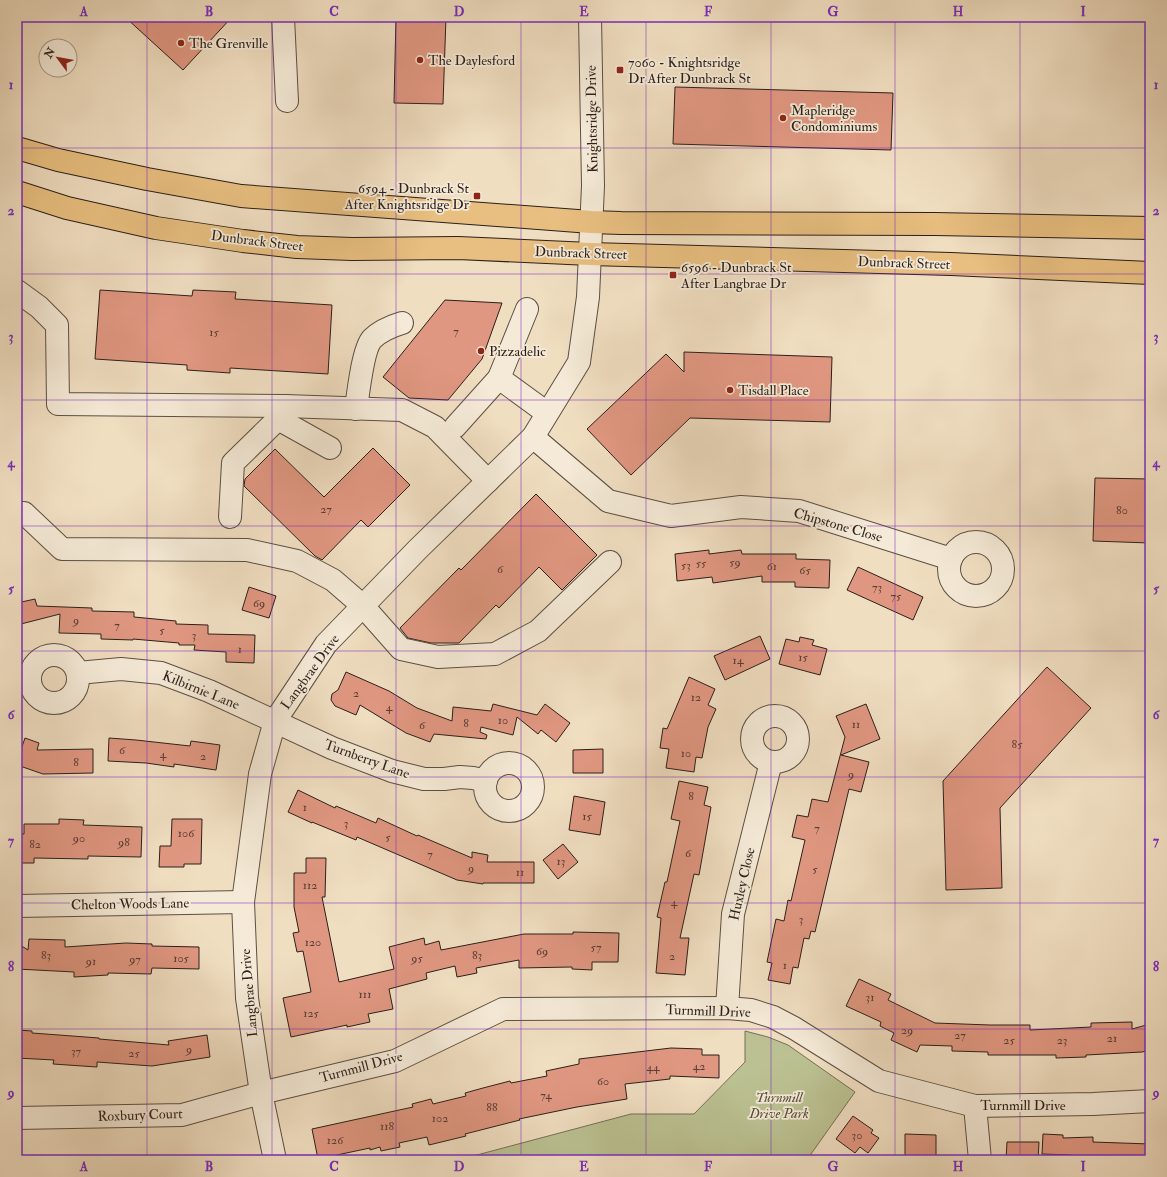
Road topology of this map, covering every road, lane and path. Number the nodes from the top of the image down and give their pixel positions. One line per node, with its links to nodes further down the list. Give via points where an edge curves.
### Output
1 (284, 17): 3 (street)
2 (590, 17): 6 (street, Knightsridge Drive, via 594,186)
3 (287, 101)
4 (17, 148): 6 (main road, via 147,180 240,196)
5 (17, 192): 8 (main road, Dunbrack Street, via 67,208 156,228 289,246 352,249 458,248)
6 (591, 222): 7 (main road); 8 (street, Langbrae Drive)
7 (1150, 228)
8 (590, 254): 9 (main road, Dunbrack Street, via 951,264); 16 (street, Langbrae Drive, via 588,297 579,362)
9 (1150, 273)
10 (17, 291): 15 (street, via 39,307 57,325 58,404)
11 (527, 308): 13 (street)
12 (402, 323): 14 (street, via 390,327 371,340 364,359)
13 (499, 378): 16 (street); 17 (street)
14 (356, 409): 15 (street); 20 (street, via 402,410 435,427)
15 (282, 412): 19 (street); 22 (street, via 233,463)
16 (547, 413): 18 (street, Langbrae Drive)
17 (455, 427)
18 (534, 437): 20 (street, Langbrae Drive); 23 (street, Chipstone Close, via 608,501 671,516 741,507 799,511)
19 (330, 448)
20 (488, 481): 25 (street, Langbrae Drive)
21 (24, 513): 25 (street, via 62,549 247,550 297,561 333,580)
22 (230, 517)
23 (951, 559)
24 (610, 562): 25 (street, via 538,631 495,654 438,657 401,649)
25 (363, 606): 27 (street, Langbrae Drive, via 326,644)
26 (78, 673): 27 (street, Kilbirnie Lane, via 121,669 161,673 209,691)
27 (275, 721): 29 (street, Turnberry Lane, via 332,748 392,771 424,779 460,777); 30 (street, Langbrae Drive, via 260,774)
28 (771, 762): 32 (street, Huxley Close, via 733,914)
29 (486, 780)
30 (243, 902): 31 (street, Chelton Woods Lane); 33 (street, Langbrae Drive, via 247,998)
31 (17, 906)
32 (727, 1008): 33 (street, Turnmill Drive, via 503,1009 395,1061); 35 (street, Turnmill Drive, via 751,1010 773,1017 879,1081)
33 (261, 1093): 36 (street, Roxbury Court, via 182,1115); 37 (street, Langbrae Drive)
34 (1150, 1101): 35 (street, Turnmill Drive)
35 (975, 1106): 38 (street)
36 (17, 1118)
37 (276, 1160)
38 (980, 1160)

